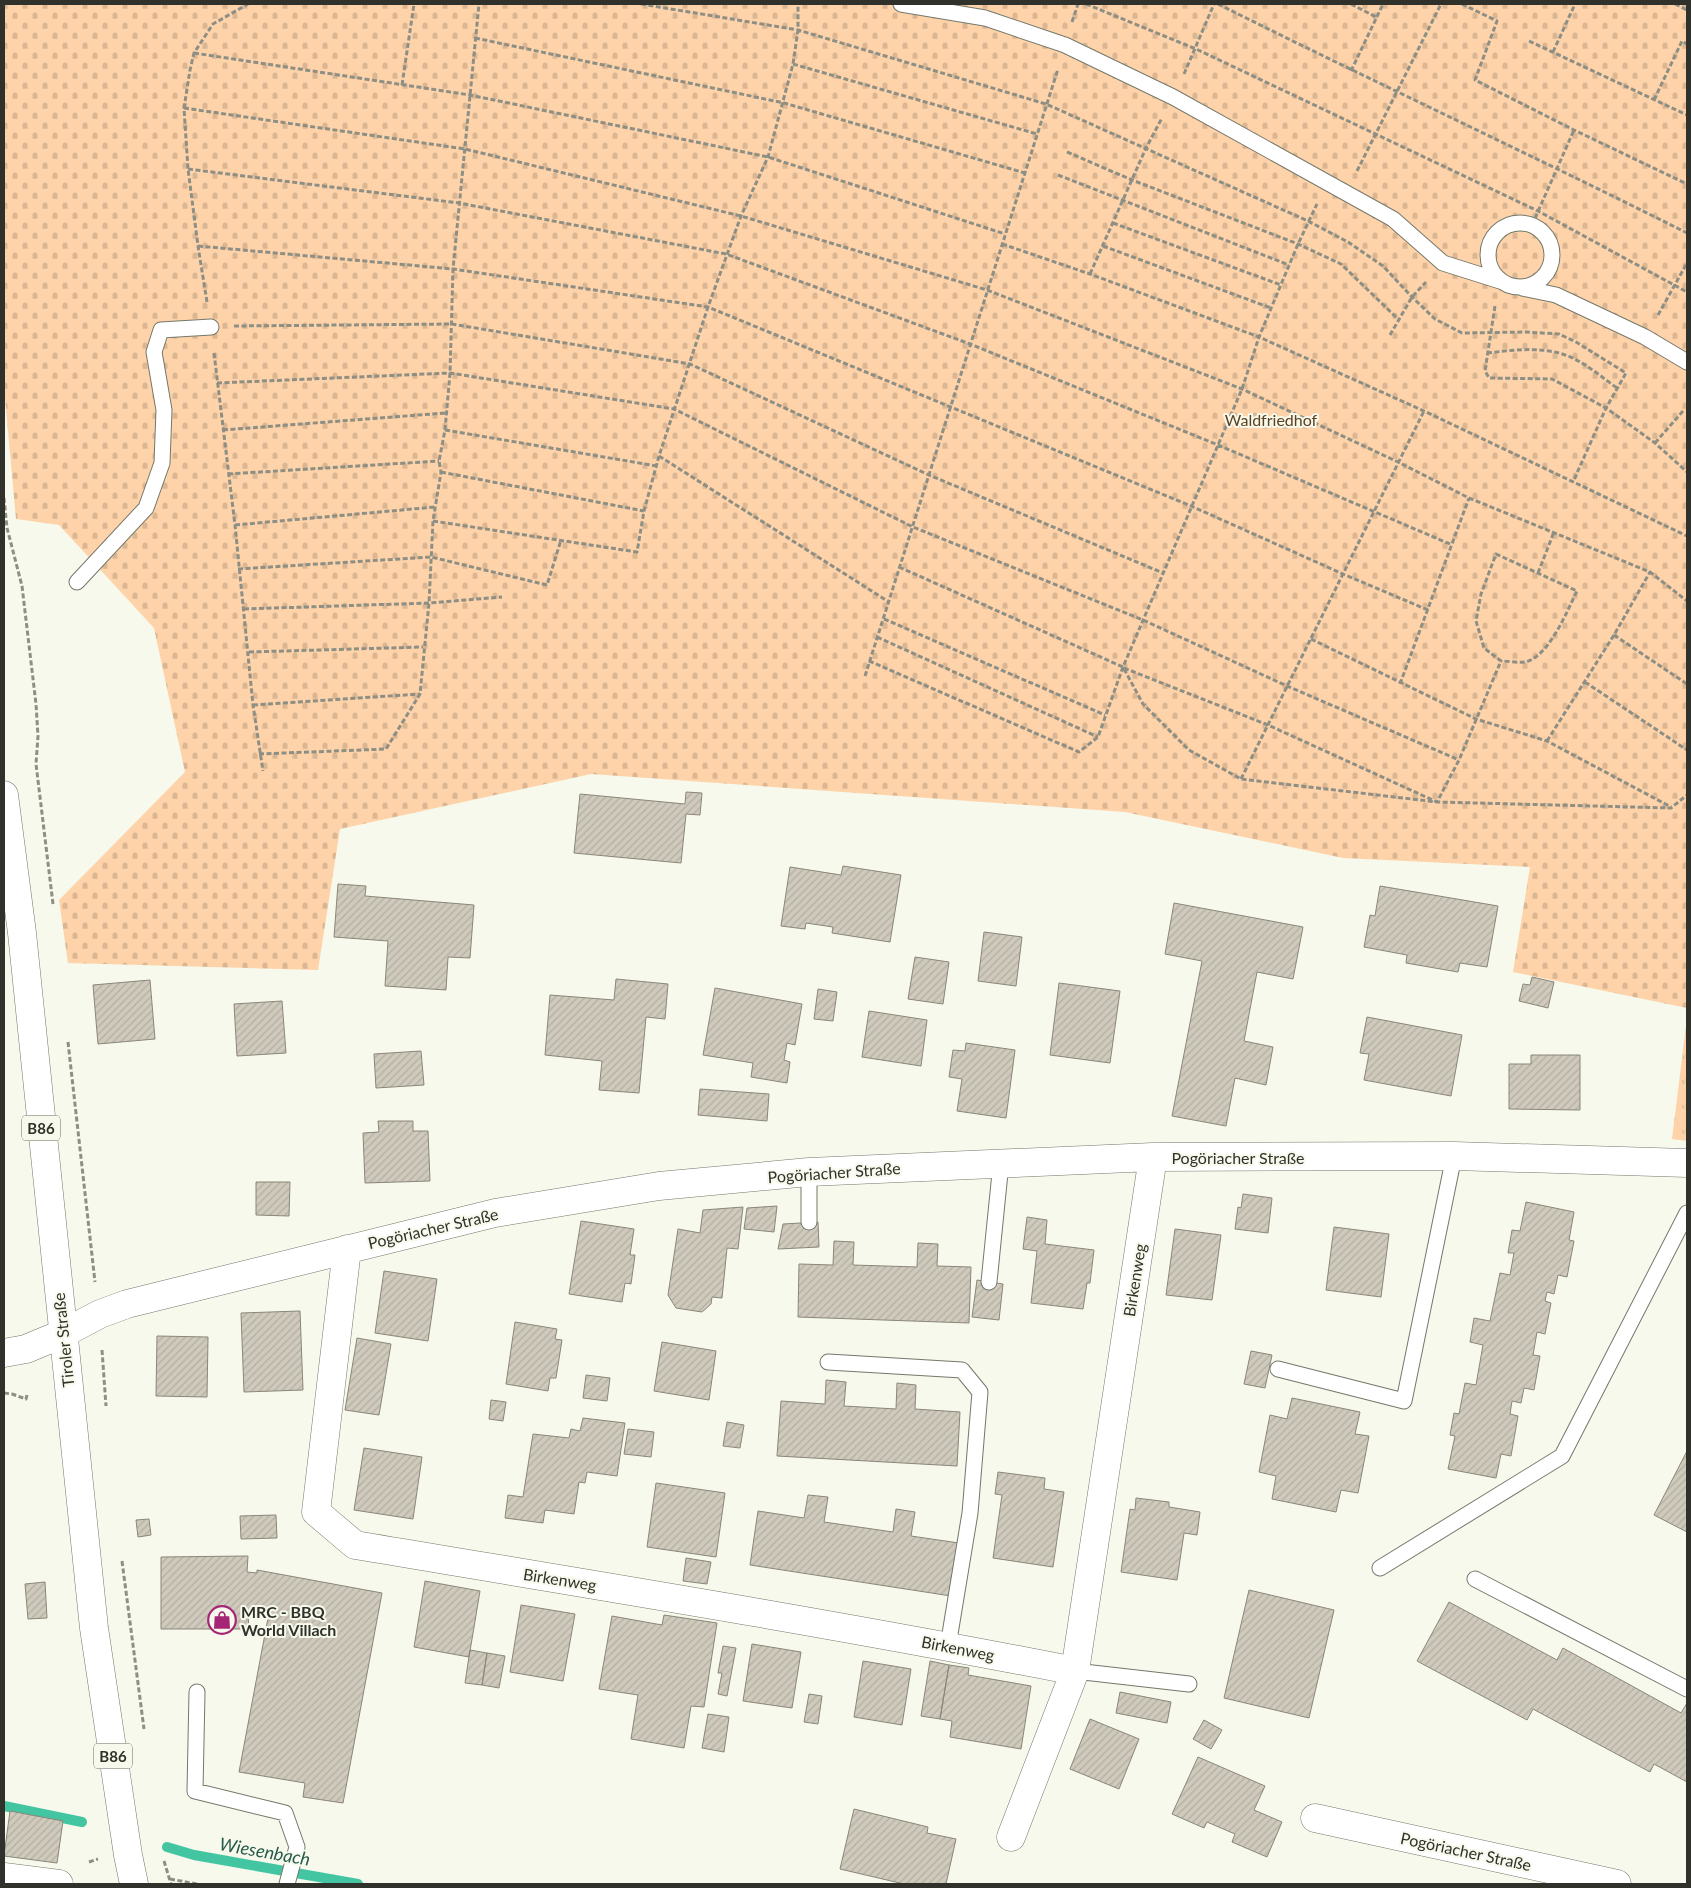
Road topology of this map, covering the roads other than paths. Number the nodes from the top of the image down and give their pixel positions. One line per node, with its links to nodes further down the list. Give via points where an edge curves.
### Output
1 (901, 4): 2 (lane, via 985,18 1065,45 1173,96 1393,219 1443,263)
2 (1500, 281): 3 (lane); 3 (lane, via 1490,268 1487,253 1491,239 1502,228 1517,223 1532,225 1544,234 1552,248 1551,263 1544,277 1531,286)
3 (1515, 287): 5 (lane, via 1556,295 1645,337)
4 (211, 327): 6 (lane, via 161,330 154,352 164,410 162,462 146,508)
5 (1687, 362)
6 (77, 582)
7 (4, 795): 17 (street, Tiroler Straße / B86, via 22,934)
8 (1454, 1156): 9 (street, Pogöriacher Straße); 11 (street, Pogöriacher Straße); 20 (lane, via 1404,1401)
9 (1153, 1157): 10 (street, Pogöriacher Straße); 24 (street, Birkenweg)
10 (1001, 1163): 12 (street, Pogöriacher Straße); 16 (lane)
11 (1687, 1163)
12 (808, 1172): 14 (lane); 15 (street, Pogöriacher Straße, via 659,1186 495,1213)
13 (1687, 1213): 21 (lane, via 1562,1456)
14 (809, 1222)
15 (347, 1248): 17 (street, Pogöriacher Straße, via 127,1304); 23 (street, Birkenweg, via 316,1512 355,1545)
16 (989, 1282)
17 (62, 1334): 18 (street, Pogöriacher Straße, via 26,1349); 32 (street, Tiroler Straße / B86, via 94,1628)
18 (4, 1353)
19 (828, 1362): 23 (lane, via 962,1370 980,1392 970,1513)
20 (1278, 1369)
21 (1380, 1568)
22 (1475, 1579): 26 (lane)
23 (948, 1646): 24 (street, Birkenweg)
24 (1075, 1671): 25 (lane); 29 (street, Birkenweg)
25 (1189, 1684)
26 (1687, 1689)
27 (197, 1692): 33 (lane, via 195,1791 285,1813 297,1847)
28 (1315, 1818): 34 (street, Pogöriacher Straße)
29 (1011, 1837)
30 (4, 1877): 31 (street)
31 (59, 1884)
32 (134, 1884)
33 (288, 1884)
34 (1617, 1884)

